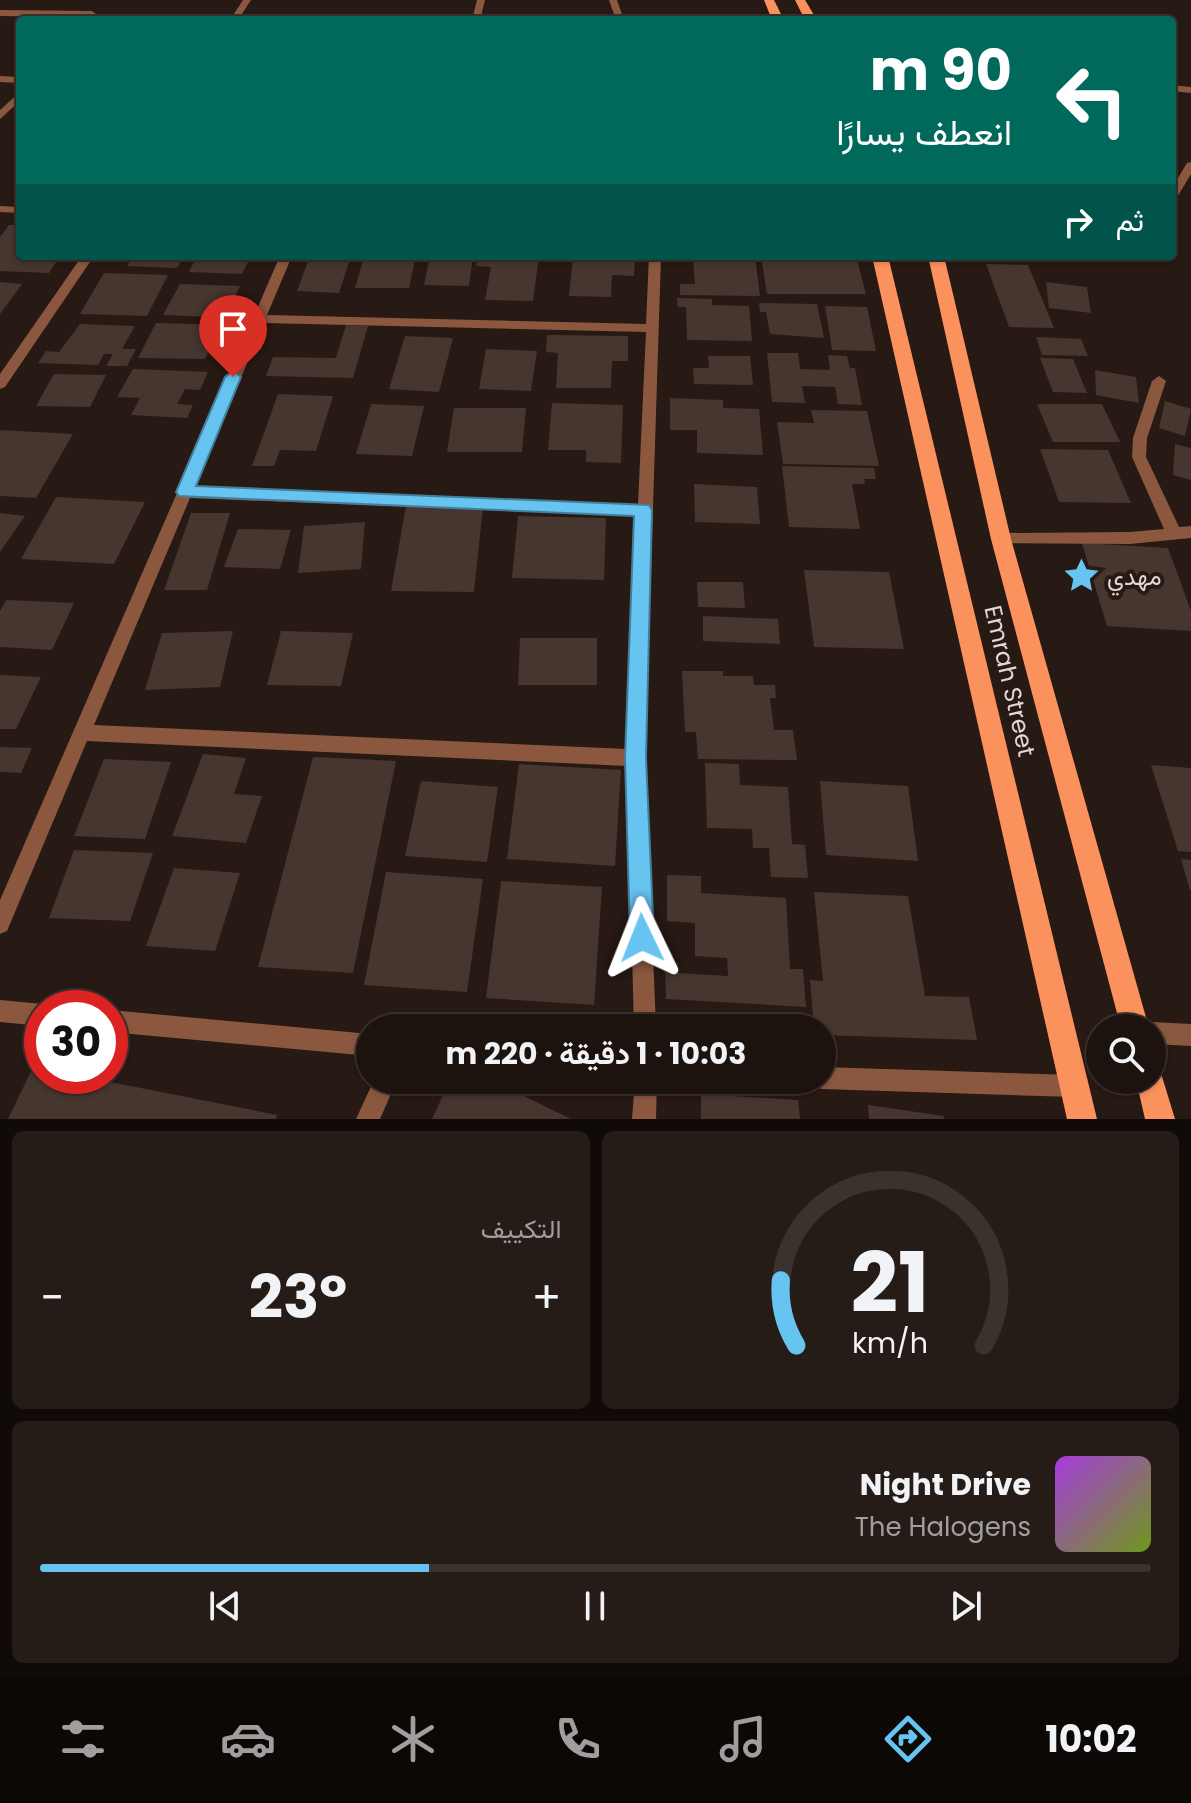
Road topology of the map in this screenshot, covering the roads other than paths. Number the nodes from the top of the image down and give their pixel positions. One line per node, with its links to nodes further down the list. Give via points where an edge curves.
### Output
1 (0, 13): 2 (street)
2 (92, 14)
3 (16, 99): 4 (street)
4 (0, 116)
5 (1191, 165): 6 (street)
6 (1176, 190)
7 (85, 260): 15 (street)
8 (284, 260): 12 (street)
9 (655, 260): 13 (street)
10 (881, 260): 32 (main road, Emrah Street)
11 (937, 260): 19 (main road, Emrah Street)
12 (257, 319): 13 (street); 16 (street)
13 (653, 328): 17 (street)
14 (1159, 381): 18 (street, via 1139,457)
15 (0, 384)
16 (185, 492): 17 (street); 20 (street)
17 (643, 510): 21 (street)
18 (1182, 533): 19 (street)
19 (1001, 539): 26 (main road, Emrah Street)
20 (84, 733): 21 (street); 22 (street)
21 (636, 758): 25 (street)
22 (0, 924)
23 (0, 1011): 24 (street)
24 (24, 1013)
25 (645, 1014)
26 (1131, 1014)
27 (128, 1023): 30 (street)
28 (1166, 1034): 29 (street)
29 (1191, 1035)
30 (356, 1044)
31 (836, 1078): 32 (street)
32 (1074, 1086): 38 (main road, Emrah Street)
33 (380, 1094): 36 (street)
34 (645, 1094): 37 (street)
35 (1154, 1094): 39 (main road)
36 (368, 1119)
37 (644, 1119)
38 (1082, 1119)
39 (1160, 1119)

